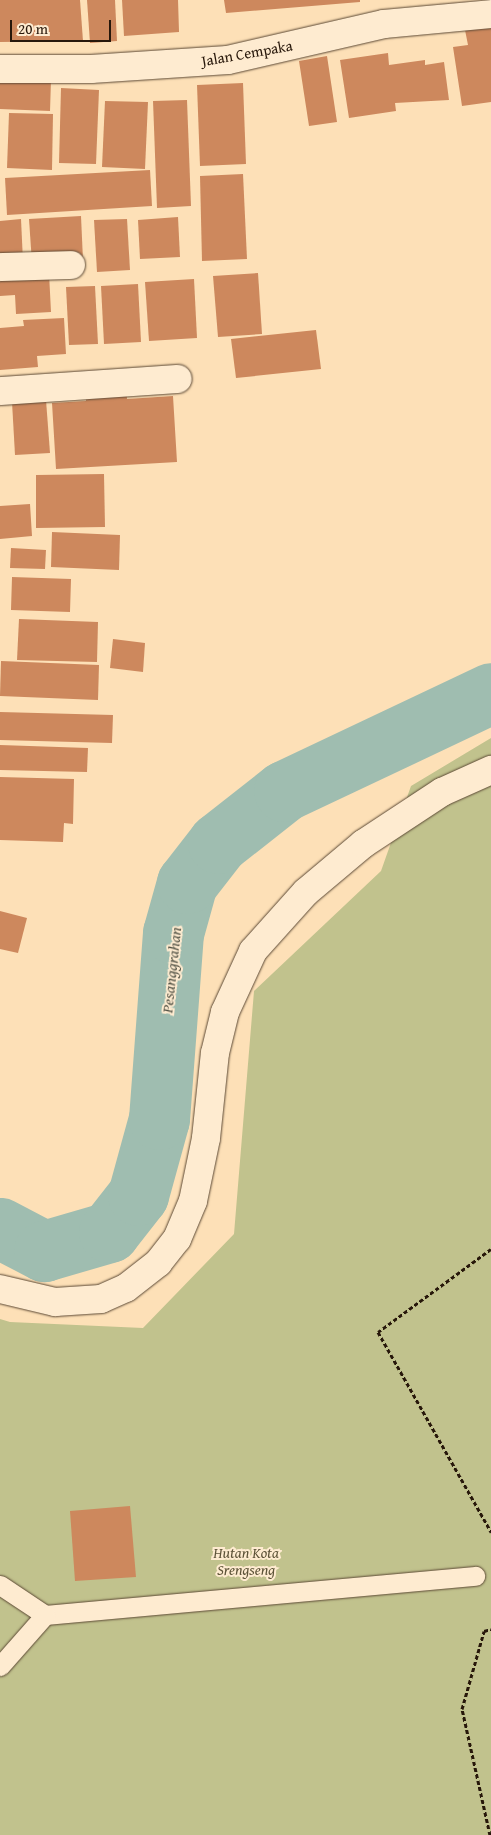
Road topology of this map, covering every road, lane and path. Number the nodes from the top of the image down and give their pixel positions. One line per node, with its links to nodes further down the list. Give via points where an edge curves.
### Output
1 (383, 12): 2 (street, Jalan Cempaka); 3 (street, Jalan Cempaka, via 228,60 91,69)
2 (491, 14)
3 (0, 68)
4 (71, 265): 5 (street)
5 (0, 267)
6 (178, 379): 7 (street)
7 (0, 391)
8 (491, 770): 10 (street, via 442,792 362,844 306,892 253,951 225,1012 215,1054 206,1138 193,1201 177,1239 158,1263 126,1288 101,1299 55,1302)
9 (491, 1249): 11 (path, via 378,1332)
10 (0, 1289)
11 (491, 1532)
12 (475, 1576): 14 (lane)
13 (0, 1585): 14 (lane)
14 (45, 1615): 16 (lane)
15 (491, 1630): 17 (path, via 484,1631 462,1709)
16 (0, 1666)
17 (490, 1835)

